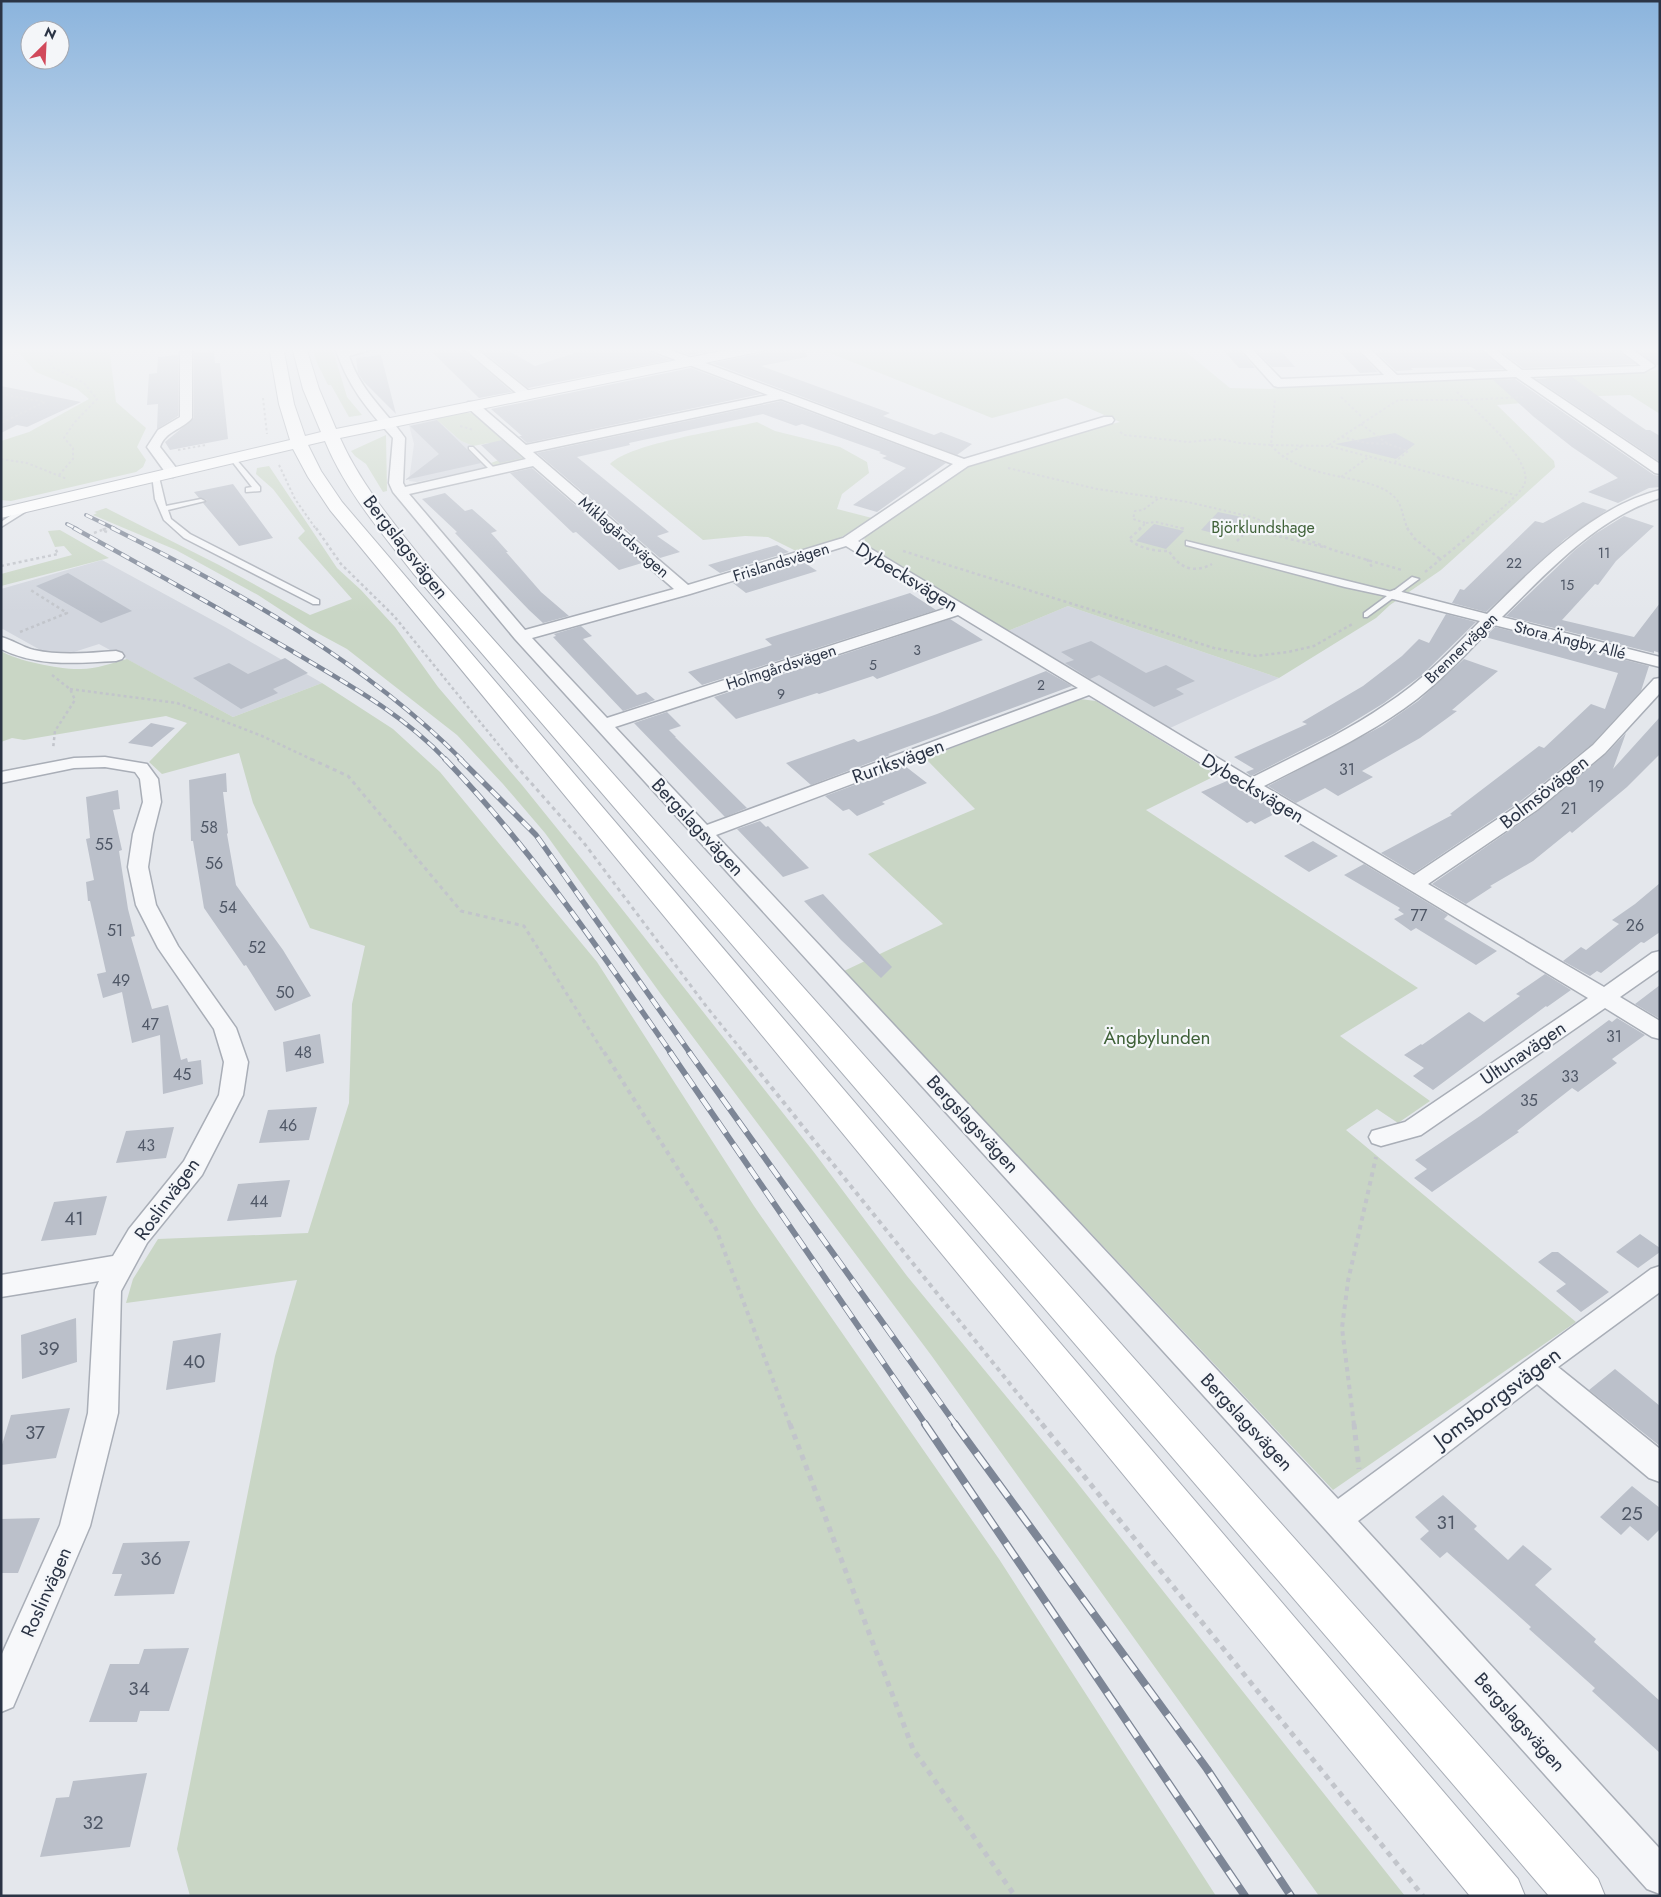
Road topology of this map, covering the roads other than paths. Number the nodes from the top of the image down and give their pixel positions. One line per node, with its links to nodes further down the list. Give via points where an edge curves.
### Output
1 (157, 436): 19 (street, via 153,447)
2 (281, 436): 13 (main road, Bergslagsvägen)
3 (327, 436): 13 (main road)
4 (332, 436): 29 (main road, Bergslagsvägen, via 339,455)
5 (397, 436): 22 (street, Bergslagsvägen, via 396,483)
6 (507, 436): 12 (street, Miklagårdsvägen)
7 (592, 436): 12 (street)
8 (892, 436): 16 (street)
9 (1056, 436): 16 (street, Frislandsvägen)
10 (1610, 436): 18 (street)
11 (471, 448): 17 (lane)
12 (523, 450): 15 (street, Miklagårdsvägen)
13 (282, 452): 14 (main road); 29 (main road, via 318,447 327,453 376,527); 62 (main road, Bergslagsvägen, via 305,457 336,506 392,574)
14 (233, 458): 19 (main road); 21 (lane, via 257,488)
15 (536, 461): 17 (street); 33 (street, Miklagårdsvägen)
16 (967, 462): 30 (street, Frislandsvägen)
17 (494, 470): 22 (street)
18 (1660, 470)
19 (173, 472): 20 (main road)
20 (155, 477): 25 (main road); 26 (lane)
21 (249, 490)
22 (400, 492): 39 (street, Bergslagsvägen)
23 (1660, 494): 38 (street, Brennervägen, via 1622,509 1582,534)
24 (201, 501): 26 (lane)
25 (29, 507): 27 (main road); 28 (lane)
26 (164, 509): 35 (lane, via 168,520 187,536)
27 (1, 513)
28 (1, 525)
29 (395, 536): 63 (main road, Bergslagsvägen, via 486,645)
30 (848, 541): 33 (street, Frislandsvägen); 36 (street, Dybecksvägen)
31 (1189, 543): 34 (lane)
32 (1418, 577): 34 (lane)
33 (685, 591): 39 (street, Frislandsvägen)
34 (1394, 595): 37 (lane); 38 (street, Stora Ängby Allé)
35 (316, 602)
36 (959, 609): 44 (street, Dybecksvägen); 45 (street, Holmgårdsvägen)
37 (1367, 615)
38 (1491, 620): 42 (street, Stora Ängby Allé); 47 (street, Brennervägen, via 1449,663 1390,710 1368,725)
39 (521, 636): 45 (street, Bergslagsvägen)
40 (1, 642): 41 (street, via 16,651 48,658)
41 (116, 656)
42 (1660, 662)
43 (1660, 683): 49 (street, Bolmsövägen, via 1599,749 1530,806)
44 (1091, 689): 47 (street, Dybecksvägen); 48 (street, Ruriksvägen)
45 (604, 725): 48 (street, Bergslagsvägen)
46 (1, 778): 54 (street, Roslinvägen, via 74,764 104,762 141,768 149,780 152,802 138,867 146,905 169,948 224,1028 236,1062 231,1095 193,1168 138,1236)
47 (1250, 786): 49 (street, Dybecksvägen)
48 (704, 833): 59 (street, Bergslagsvägen)
49 (1414, 884): 51 (street, Dybecksvägen)
50 (1660, 958): 51 (street, Ultunavägen)
51 (1604, 998): 52 (street, Dybecksvägen); 53 (street, Ultunavägen, via 1412,1129)
52 (1660, 1031)
53 (1381, 1137)
54 (121, 1266): 56 (street); 60 (street, Roslinvägen, via 108,1290 103,1413 75,1526)
55 (1660, 1277): 57 (street, Jomsborgsvägen)
56 (1, 1286)
57 (1537, 1367): 58 (street); 59 (street, Jomsborgsvägen)
58 (1660, 1468)
59 (1336, 1519): 61 (street, Bergslagsvägen)
60 (1, 1695)
61 (1660, 1876)
62 (1501, 1896)
63 (1581, 1896)

